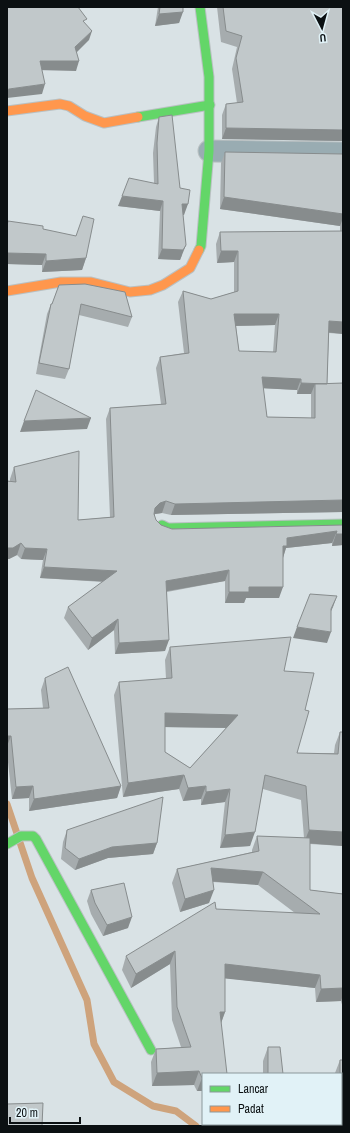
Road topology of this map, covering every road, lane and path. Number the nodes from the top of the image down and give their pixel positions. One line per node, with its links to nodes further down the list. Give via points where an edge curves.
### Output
1 (200, 7): 2 (street)
2 (210, 105): 3 (street, via 108,122 99,122 60,104); 4 (street)
3 (7, 111)
4 (209, 151): 5 (street); 6 (street, via 201,246 190,268 150,290 130,292 91,282 62,282)
5 (343, 152)
6 (7, 291)
7 (343, 524): 8 (street, via 168,528)
8 (162, 526)
9 (7, 844): 10 (street, via 22,836 33,836 36,839)
10 (151, 1050)

